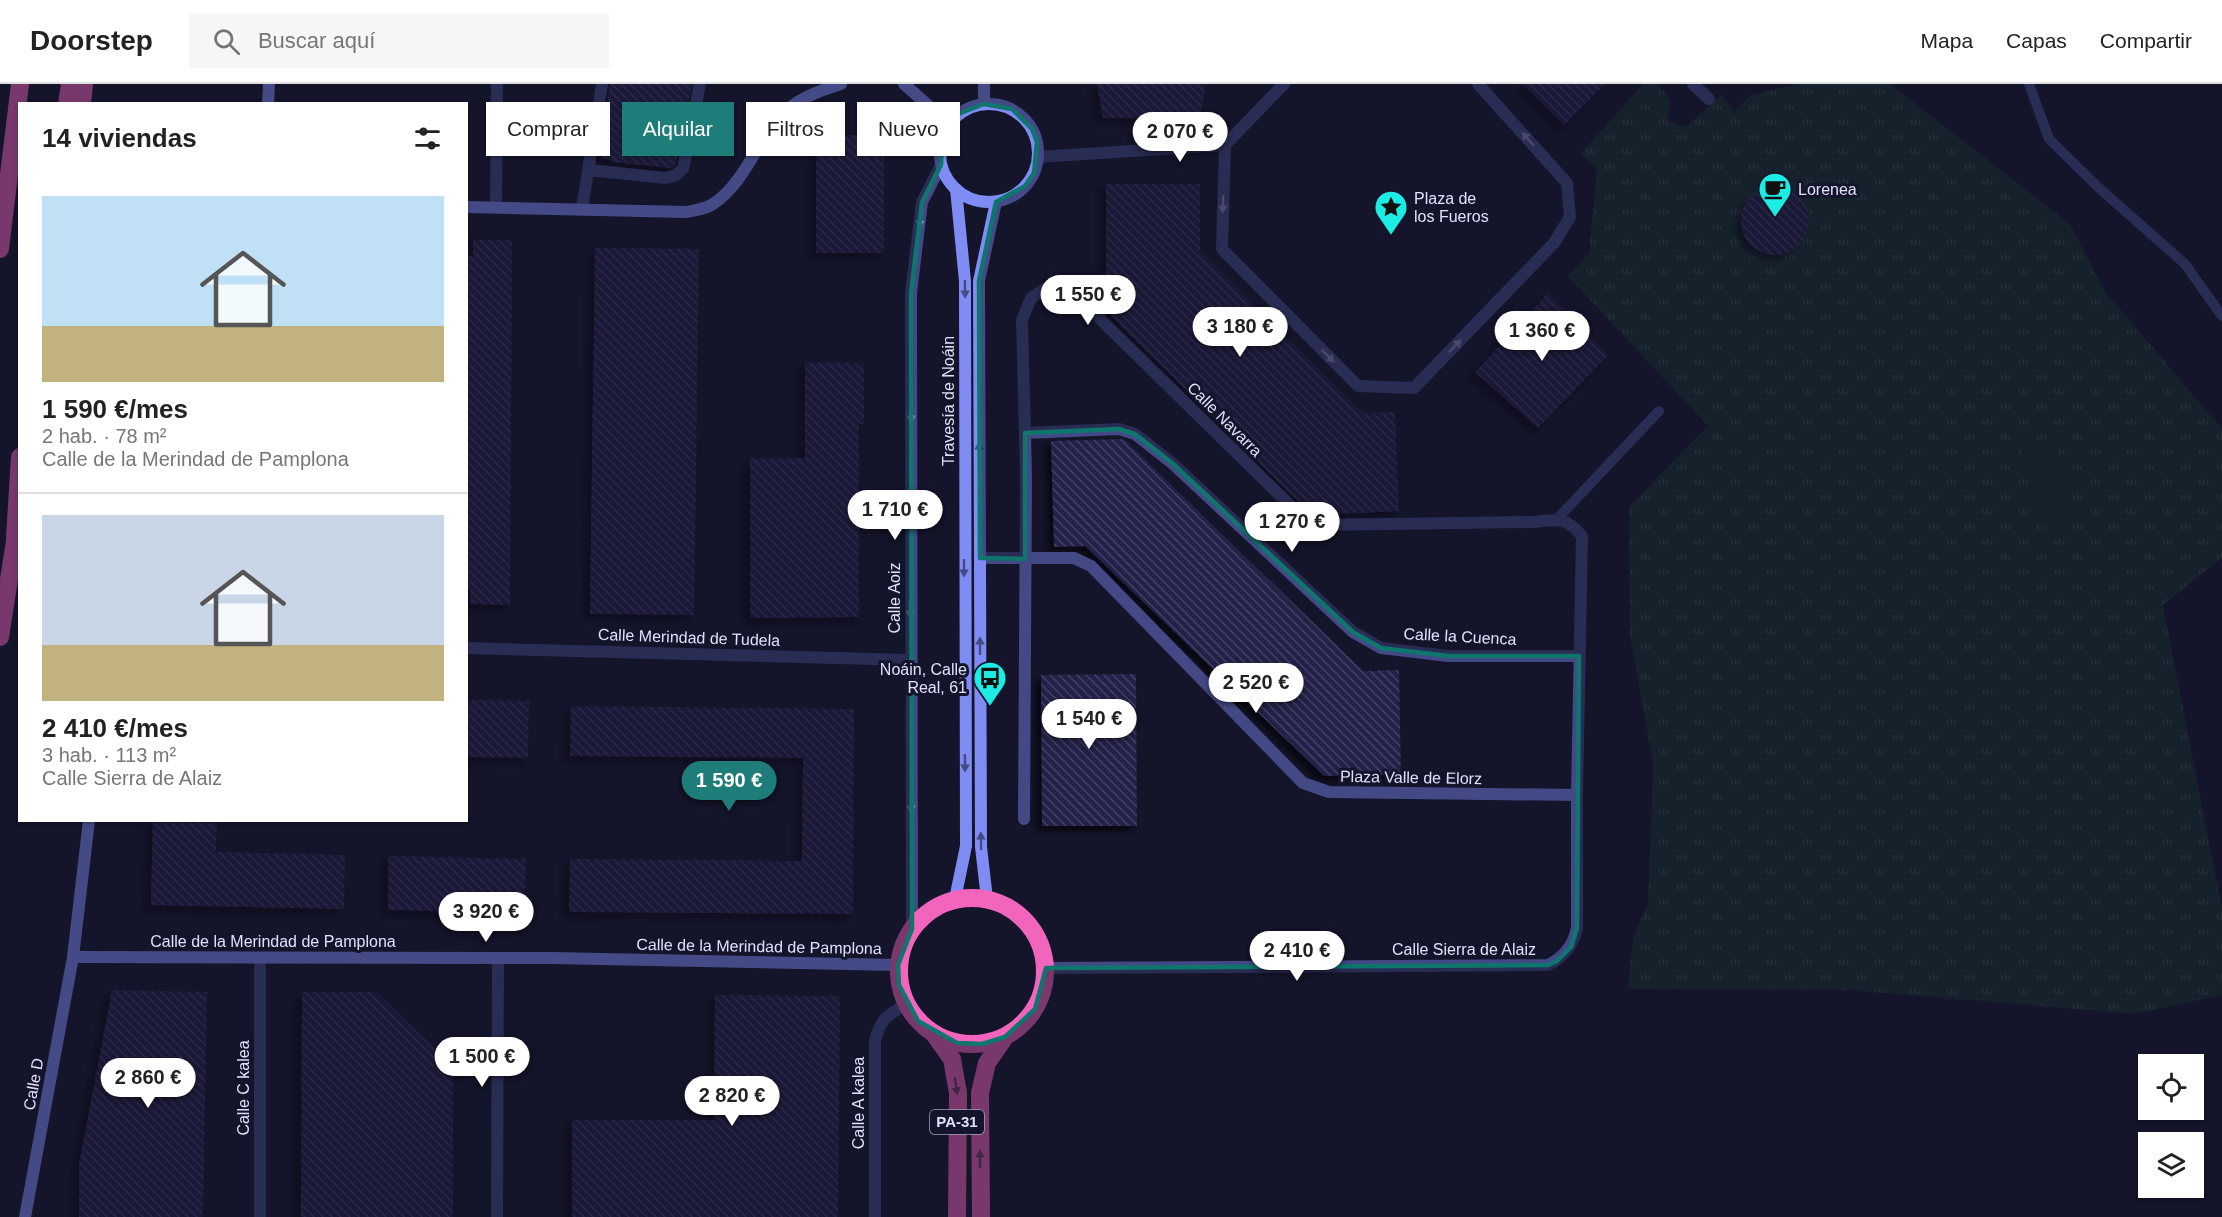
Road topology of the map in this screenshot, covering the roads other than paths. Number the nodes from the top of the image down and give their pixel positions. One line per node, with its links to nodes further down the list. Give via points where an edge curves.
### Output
1 (20, 84): 32 (highway)
2 (70, 84): 16 (highway)
3 (84, 84): 17 (highway)
4 (269, 84): 18 (street)
5 (497, 84): 30 (street)
6 (602, 84): 26 (street)
7 (700, 84): 26 (street, via 680,173 666,178)
8 (841, 84): 31 (street, via 796,103 778,119 732,187 712,205 687,212)
9 (904, 84): 19 (street)
10 (984, 84): 20 (street)
11 (1284, 84): 22 (street)
12 (1478, 84): 22 (street, one-way to 12, via 1222,249 1358,386 1414,388 1554,243 1570,217 1567,183)
13 (1693, 84): 15 (street)
14 (2029, 84): 33 (lane, via 2049,139 2185,264)
15 (1709, 99)
16 (67, 102)
17 (82, 102)
18 (268, 102)
19 (924, 102)
20 (984, 104): 21 (street); 24 (street, via 1012,109 1023,118 1035,136)
21 (960, 113)
22 (1225, 146): 24 (street)
23 (940, 156): 25 (street)
24 (1038, 157): 28 (street, via 1025,186)
25 (941, 165): 27 (street); 44 (street, Calle Aoiz, one-way to 44, via 922,202 911,293)
26 (588, 170): 31 (street)
27 (956, 189): 28 (street, via 968,198); 48 (street, Travesía de Noáin, one-way to 48, via 965,281 966,846)
28 (996, 202): 39 (street, Travesía de Noáin, one-way to 28, via 979,281)
29 (468, 207): 30 (street)
30 (496, 207): 31 (street)
31 (582, 208)
32 (0, 249)
33 (2222, 316)
34 (1659, 411): 37 (lane)
35 (1025, 433): 37 (street, Calle Navarra, via 1022,320 1031,298 1057,281 1070,283 1081,288 1101,320 1117,336 1302,518 1314,525); 40 (street, Calle Navarra); 43 (street, Calle la Cuenca, via 1119,429 1134,434 1172,463 1353,632 1381,648 1448,656)
36 (18, 508): 38 (highway)
37 (1557, 519): 43 (street, Calle Sierra de Alaiz, via 1571,523 1582,536)
38 (17, 533): 41 (highway)
39 (980, 558): 40 (street, Plaza Valle de Elorz); 49 (street, Travesía de Noáin, one-way to 39, via 981,847)
40 (1025, 560): 45 (street, Plaza Valle de Elorz, via 1074,558 1091,566 1303,783 1329,792); 46 (street, Calle Navarra)
41 (0, 637)
42 (468, 648): 44 (street, Calle Merindad de Tudela)
43 (1580, 656): 45 (street, Calle Sierra de Alaiz)
44 (910, 660): 50 (street, Calle Aoiz, one-way to 50)
45 (1577, 795): 55 (street, Calle Sierra de Alaiz, via 1577,928 1565,955 1548,966)
46 (1024, 819)
47 (89, 822): 51 (street)
48 (955, 899): 49 (highway); 50 (highway, via 924,915)
49 (987, 899): 55 (highway, via 1010,908 1028,924 1041,945)
50 (912, 929): 54 (highway)
51 (73, 957): 52 (street, Calle de la Merindad de Pamplona); 59 (street, Calle D)
52 (260, 958): 53 (street, Calle de la Merindad de Pamplona); 60 (street, Calle C kalea)
53 (498, 958): 54 (street, Calle de la Merindad de Pamplona); 61 (street)
54 (898, 965): 56 (highway, via 899,985)
55 (1046, 968): 58 (highway, via 1035,1009 1023,1025)
56 (906, 1004): 57 (highway); 62 (street, Calle A kalea, via 886,1016 875,1040)
57 (934, 1034): 58 (highway, via 957,1043 982,1044); 63 (highway, PA-31, one-way to 63, via 952,1059 958,1093)
58 (1005, 1037): 64 (highway, PA-31, one-way to 58, via 980,1094 987,1063)
59 (25, 1217)
60 (260, 1217)
61 (497, 1217)
62 (875, 1217)
63 (957, 1217)
64 (981, 1217)

